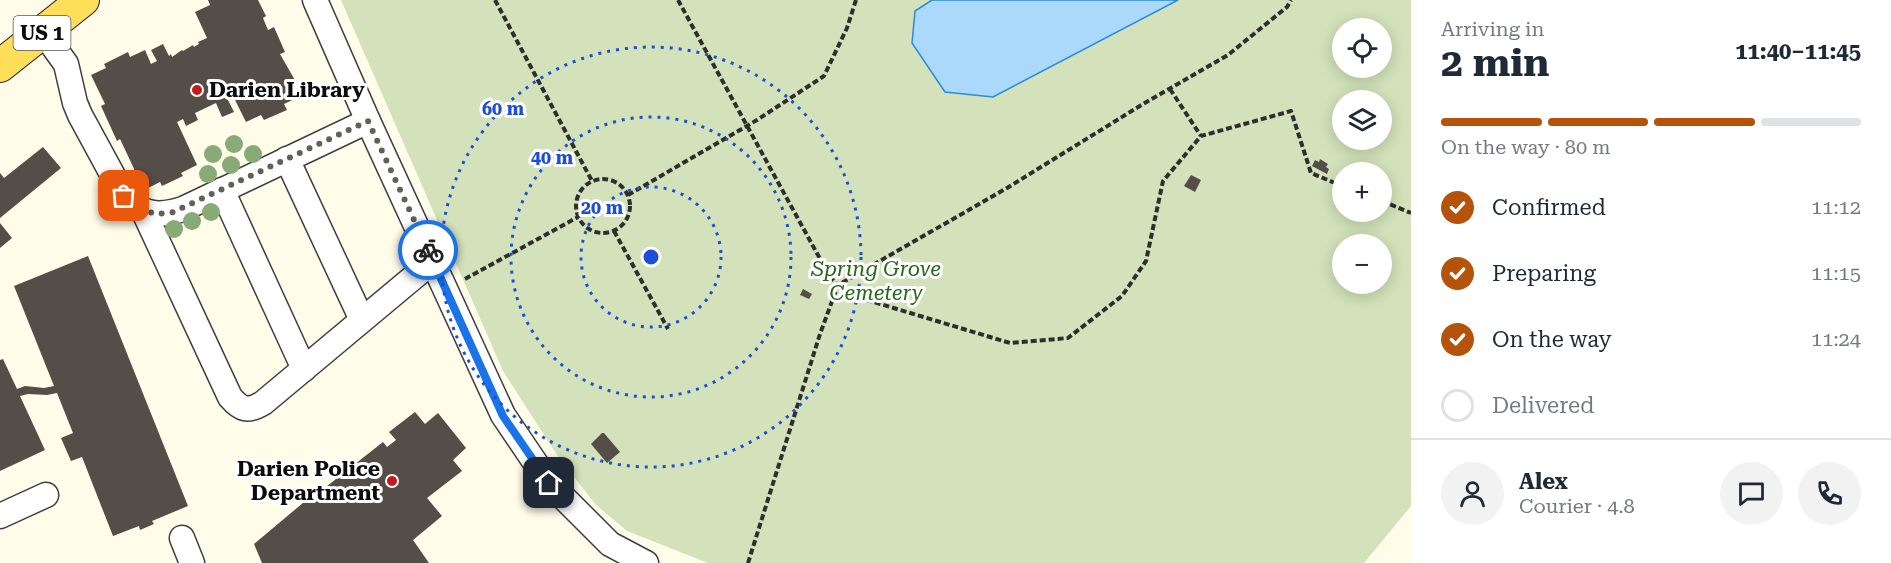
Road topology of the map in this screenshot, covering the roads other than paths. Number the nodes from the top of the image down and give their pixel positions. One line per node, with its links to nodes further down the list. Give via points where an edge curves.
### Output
1 (315, 0): 5 (street)
2 (80, 1): 3 (main road, US 1)
3 (43, 32): 4 (main road, US 1); 8 (street, via 66,64 80,115 124,196)
4 (0, 66)
5 (368, 121): 6 (street); 9 (street)
6 (287, 159): 7 (street); 10 (street)
7 (222, 190): 8 (street, via 171,213); 11 (street)
8 (144, 212): 11 (street, via 230,397 238,406 255,408)
9 (433, 261): 10 (street); 16 (street, via 503,416 549,483 610,544)
10 (362, 321): 11 (street)
11 (304, 369)
12 (46, 495): 13 (street)
13 (0, 516)
14 (182, 538): 15 (street)
15 (192, 563)
16 (646, 563)

